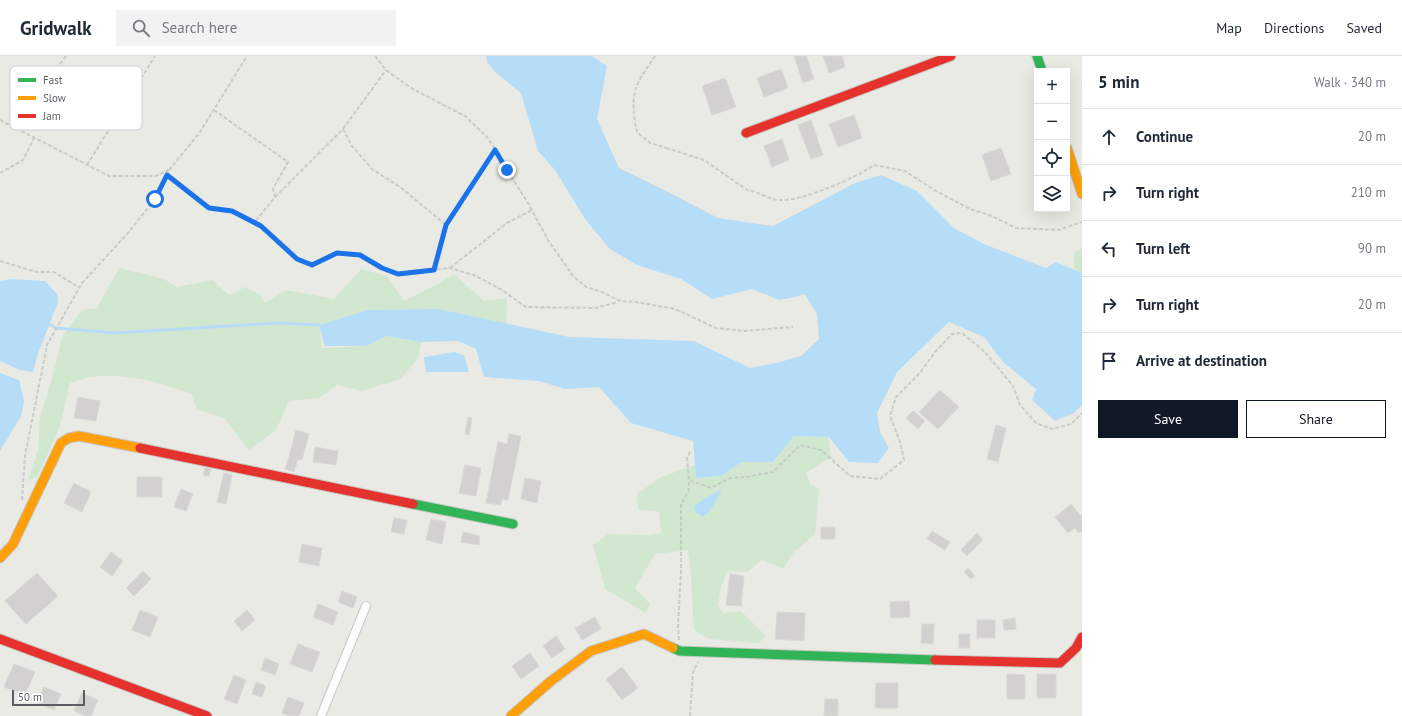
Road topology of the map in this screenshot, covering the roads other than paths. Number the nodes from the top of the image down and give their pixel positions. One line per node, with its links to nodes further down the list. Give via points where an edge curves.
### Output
1 (951, 56): 4 (street)
2 (1037, 56): 3 (street)
3 (1041, 68)
4 (746, 133)
5 (1070, 157): 6 (street)
6 (1082, 194)
7 (513, 524): 8 (street, via 79,436 61,443 13,544)
8 (0, 558)
9 (366, 606): 14 (street)
10 (1082, 637): 15 (street, via 1076,648 1060,663 1020,663 680,651 644,634 592,651 551,681)
11 (0, 639): 12 (street)
12 (195, 714): 13 (street)
13 (207, 716)
14 (321, 716)
15 (511, 716)

